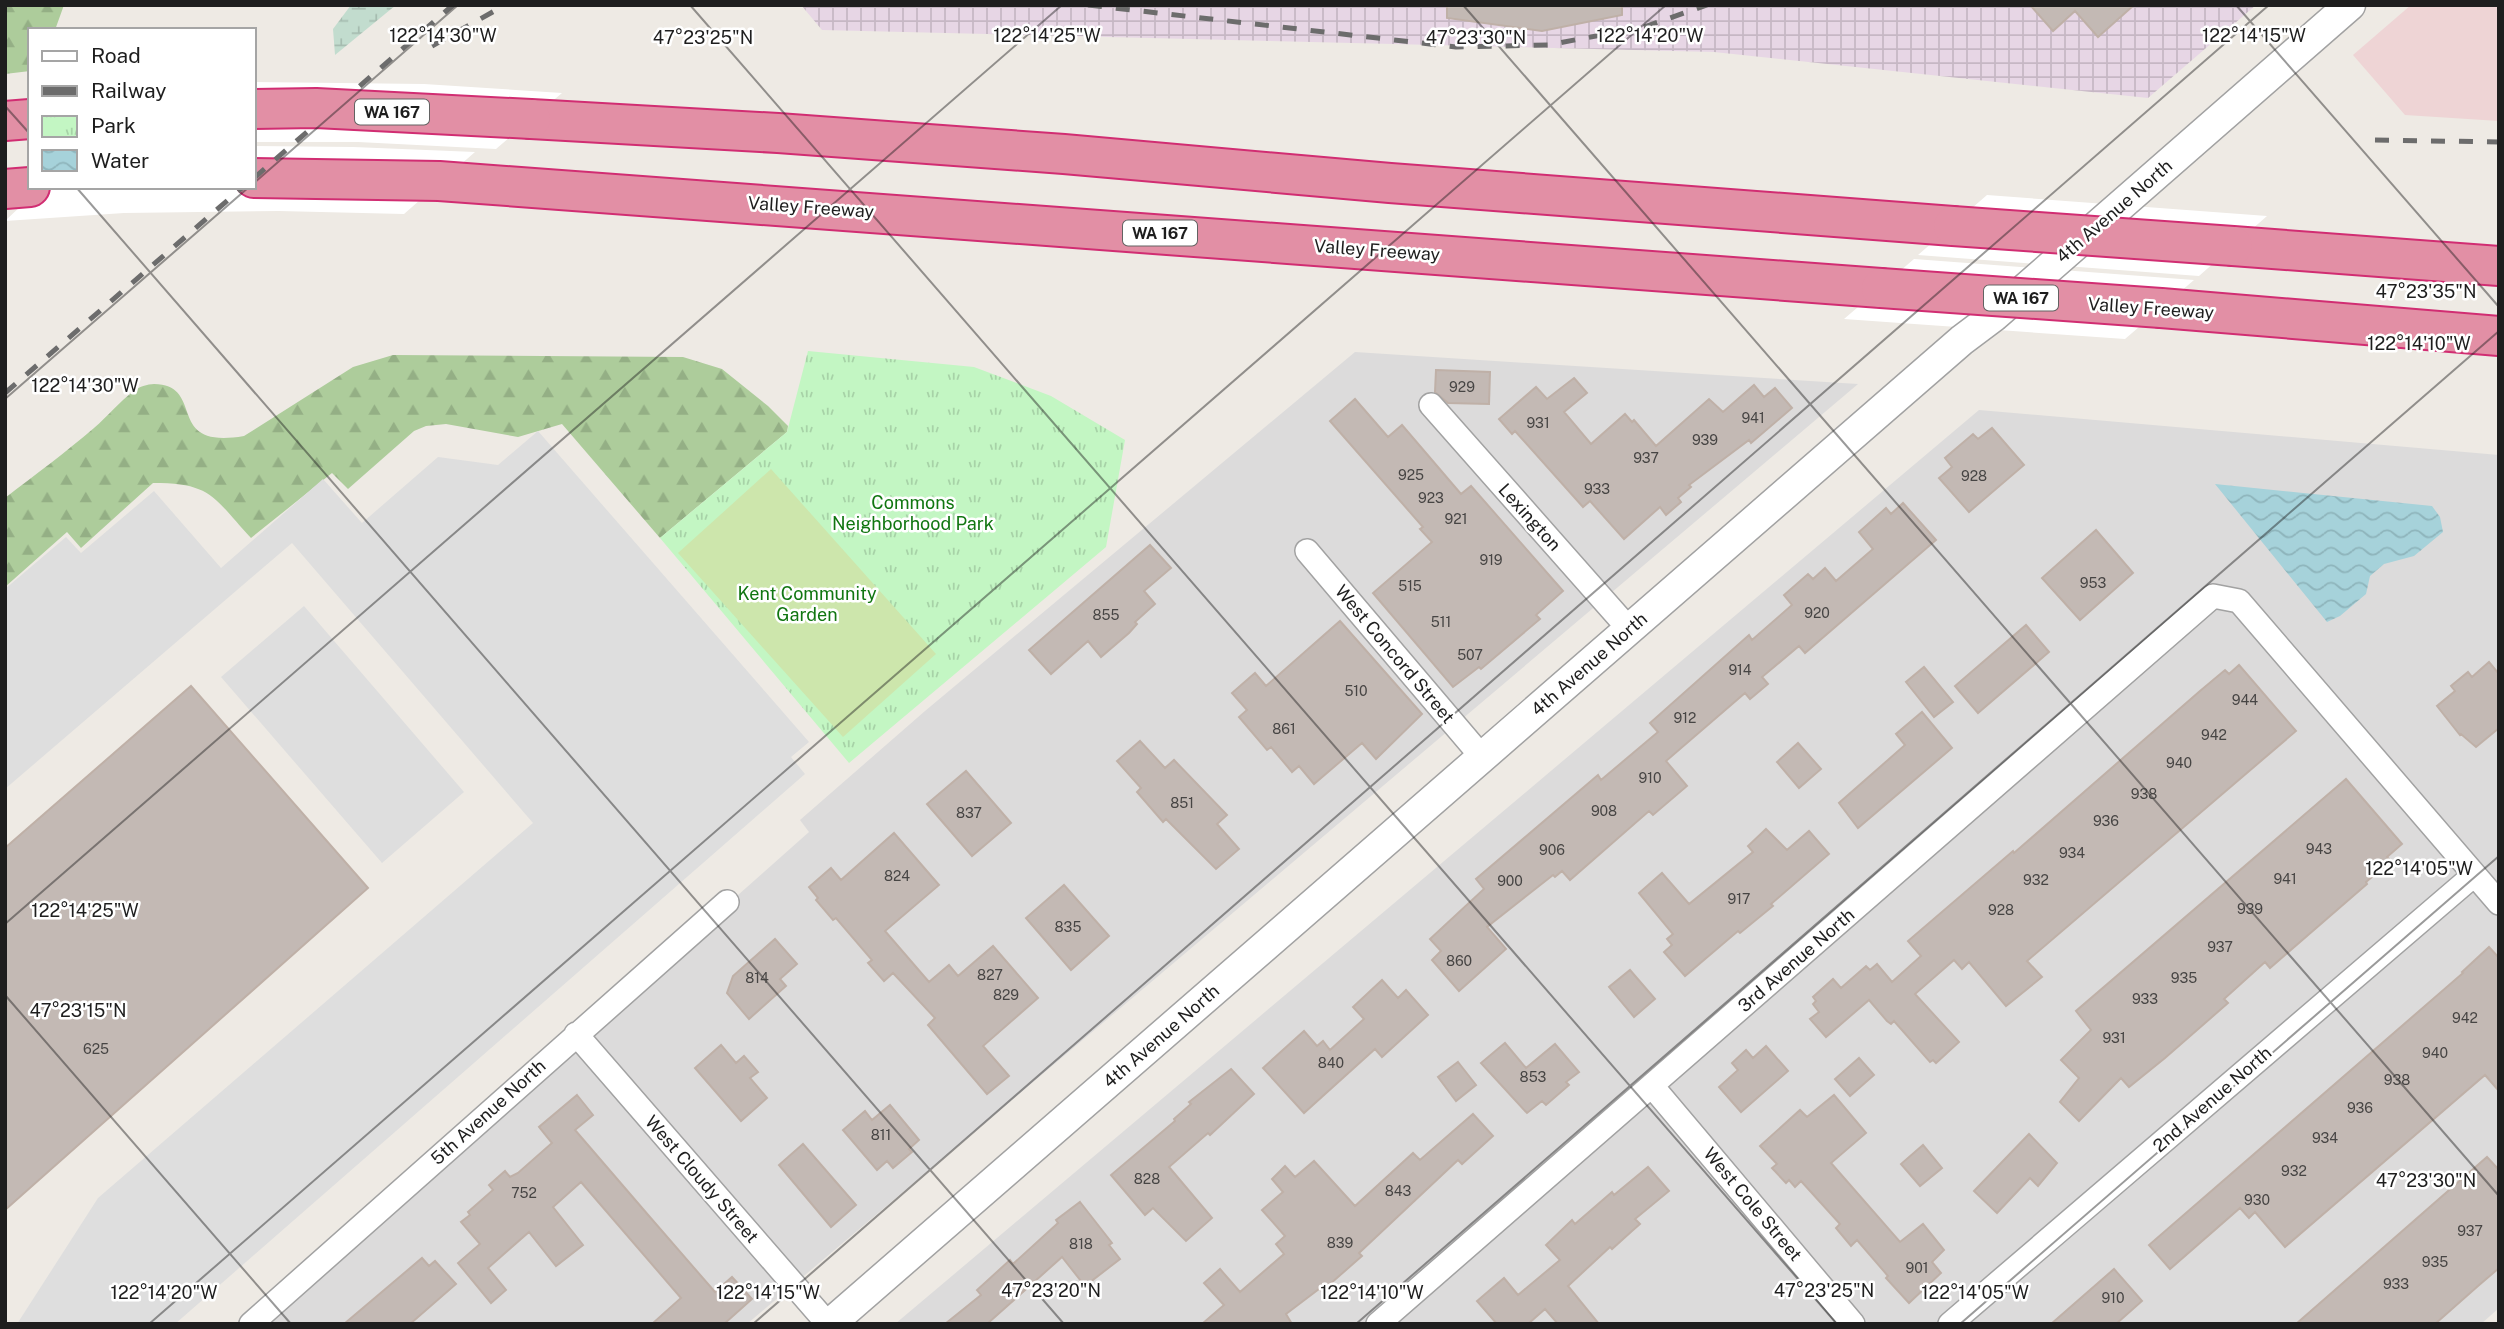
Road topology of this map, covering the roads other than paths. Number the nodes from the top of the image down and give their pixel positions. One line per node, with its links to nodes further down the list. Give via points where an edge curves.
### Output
1 (2350, 5): 12 (street, 4th Avenue North)
2 (256, 109): 8 (highway, WA 167, bridge, via 316,108 778,133)
3 (28, 119): 4 (highway)
4 (5, 121)
5 (256, 178): 9 (highway, Valley Freeway / WA 167, bridge, via 439,181)
6 (28, 187): 7 (highway)
7 (5, 189)
8 (2499, 266)
9 (2499, 336)
10 (1431, 405): 12 (street, Lexington)
11 (1307, 551): 13 (street, West Concord Street)
12 (1629, 629): 13 (street, 4th Avenue North)
13 (1482, 757): 20 (street, 4th Avenue North)
14 (2474, 875): 16 (street); 18 (street, 3rd Avenue North, via 2239,601 2213,596); 23 (street, 2nd Avenue North)
15 (727, 902): 17 (street, 5th Avenue North)
16 (2499, 903)
17 (576, 1034): 19 (street, 5th Avenue North); 20 (street, West Cloudy Street)
18 (1652, 1086): 21 (street, 3rd Avenue North); 22 (street, West Cole Street)
19 (251, 1324)
20 (829, 1324)
21 (1378, 1324)
22 (1853, 1324)
23 (1950, 1324)

